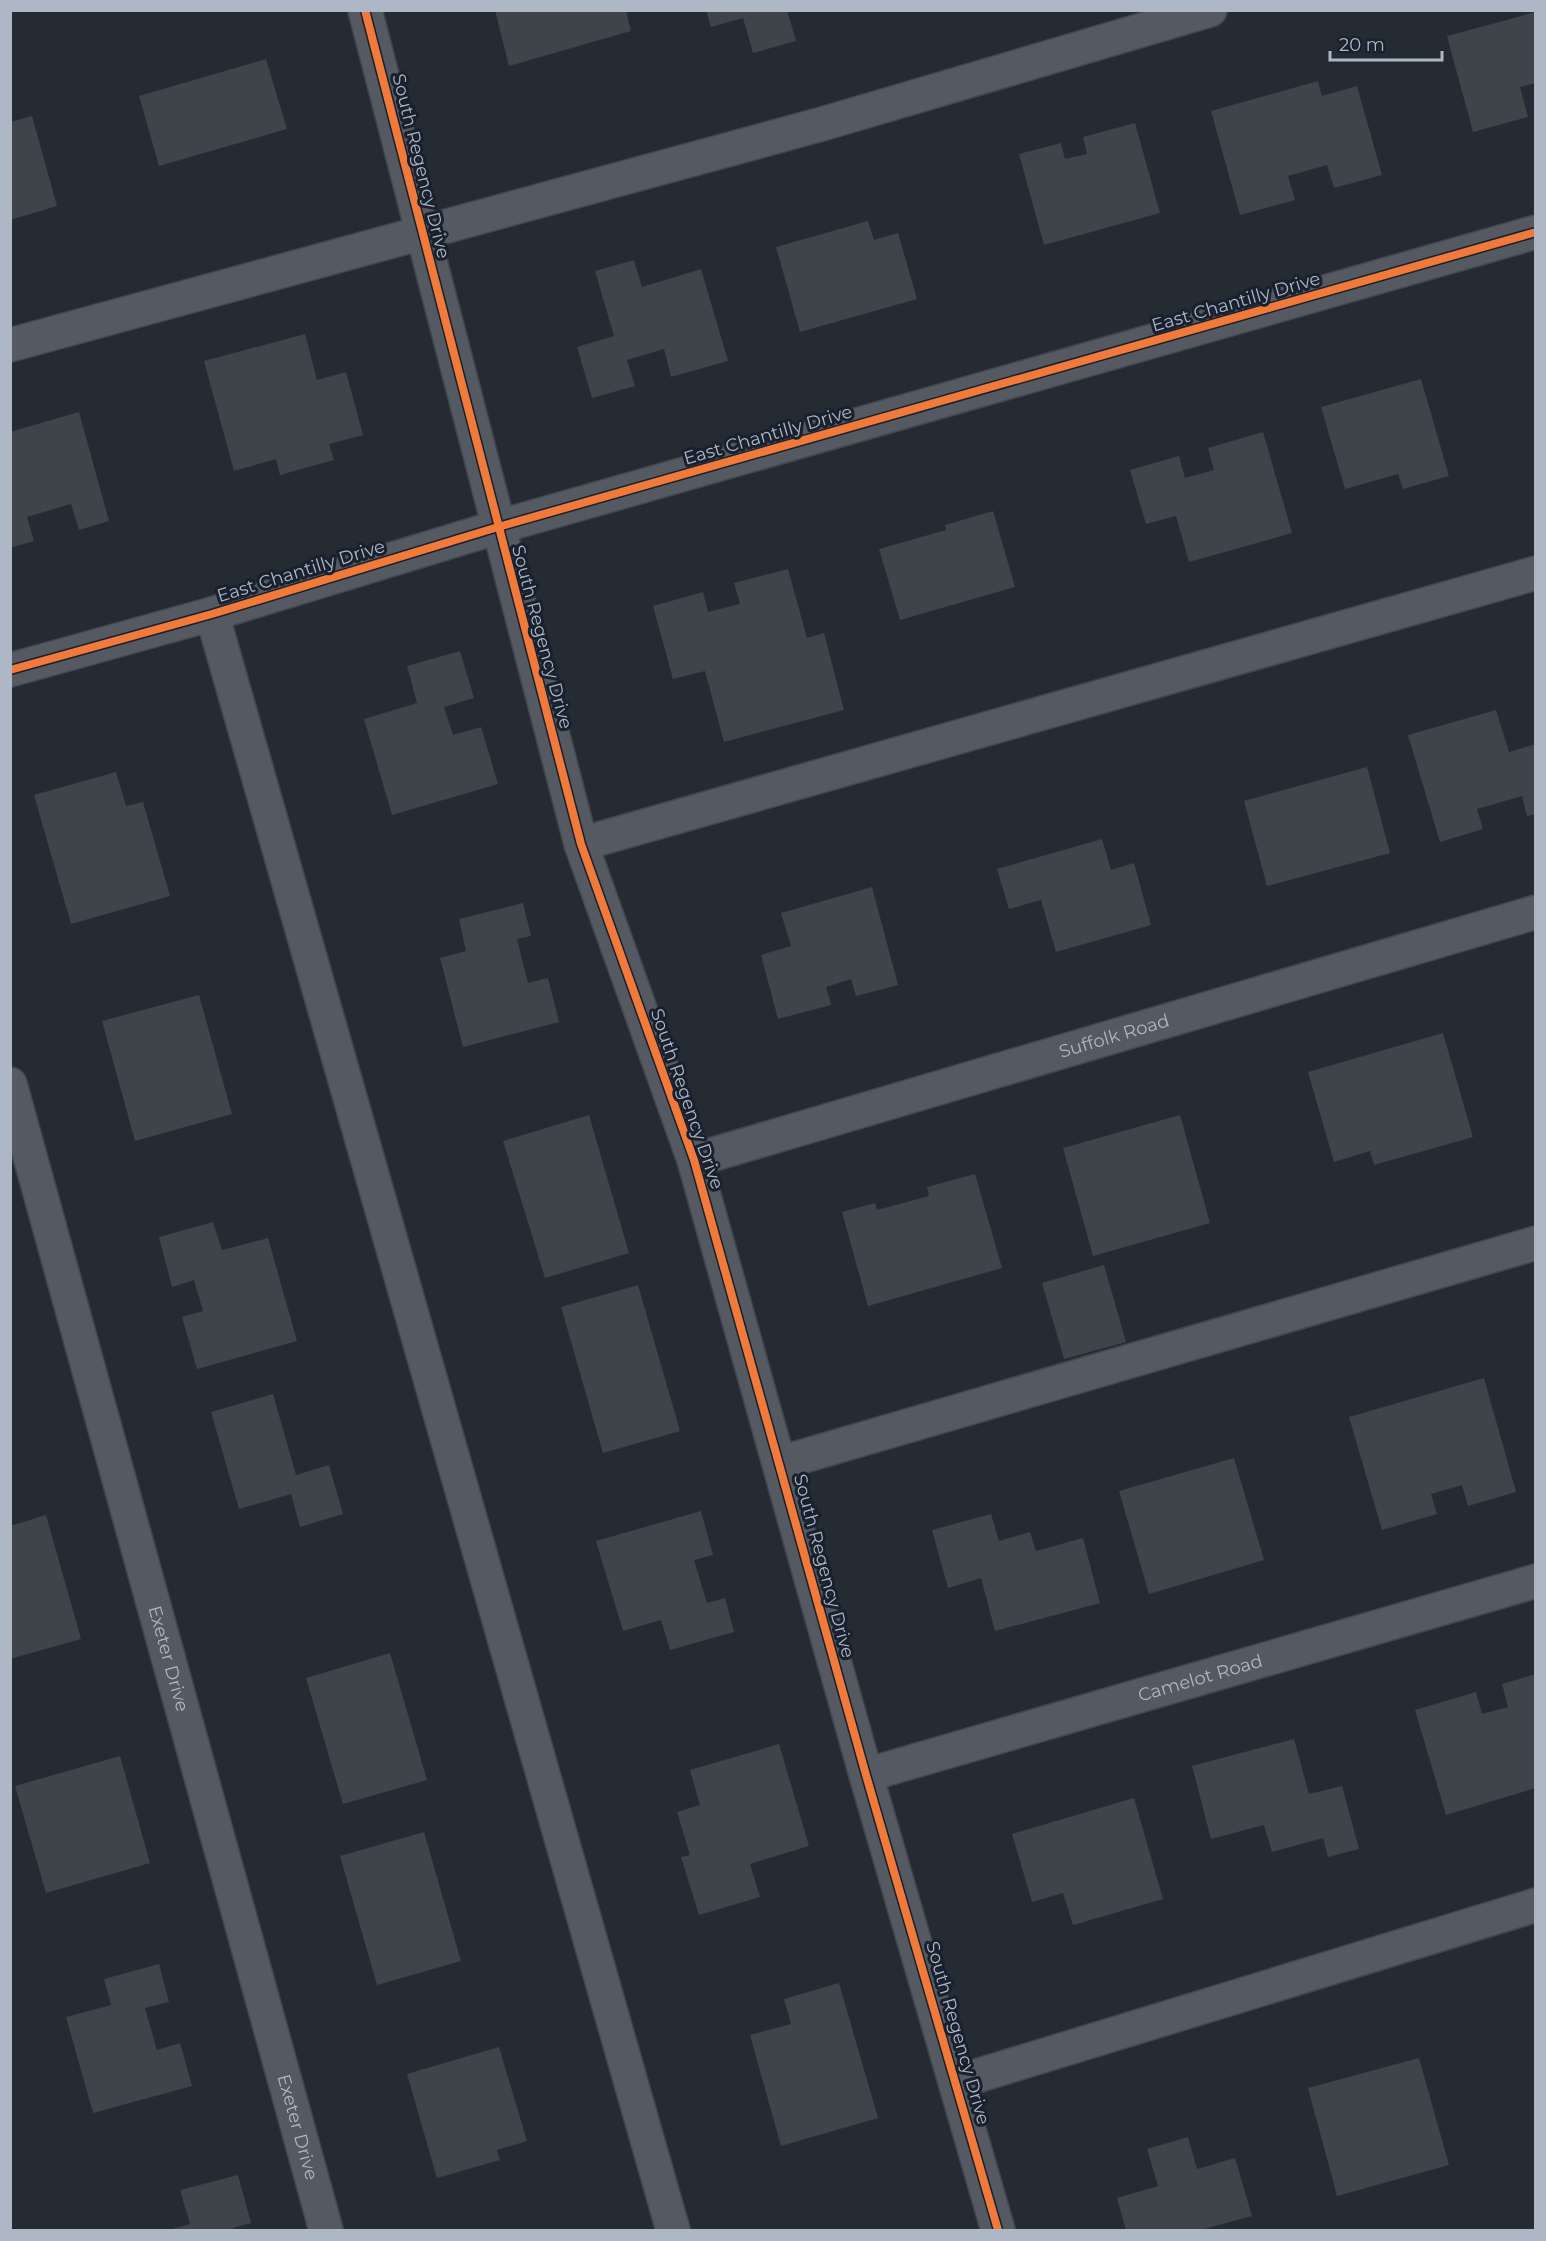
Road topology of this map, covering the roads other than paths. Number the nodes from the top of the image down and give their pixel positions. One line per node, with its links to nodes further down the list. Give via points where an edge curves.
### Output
1 (365, 10): 3 (street, South Regency Drive)
2 (1210, 10): 3 (street, via 822,124)
3 (422, 232): 5 (street); 6 (street, South Regency Drive)
4 (1536, 232): 6 (street, East Chantilly Drive)
5 (10, 345)
6 (498, 527): 8 (street, East Chantilly Drive); 10 (street, South Regency Drive)
7 (1536, 573): 10 (street)
8 (212, 614): 9 (street, East Chantilly Drive); 21 (street)
9 (10, 670)
10 (581, 844): 13 (street, South Regency Drive)
11 (1536, 912): 13 (street, Suffolk Road)
12 (10, 1084): 20 (street, Exeter Drive)
13 (694, 1160): 15 (street, South Regency Drive)
14 (1536, 1243): 15 (street)
15 (780, 1463): 17 (street, South Regency Drive)
16 (1536, 1581): 17 (street, Camelot Road)
17 (866, 1774): 19 (street, South Regency Drive)
18 (1536, 1905): 19 (street)
19 (957, 2082): 22 (street, South Regency Drive)
20 (326, 2230)
21 (673, 2230)
22 (998, 2230)

